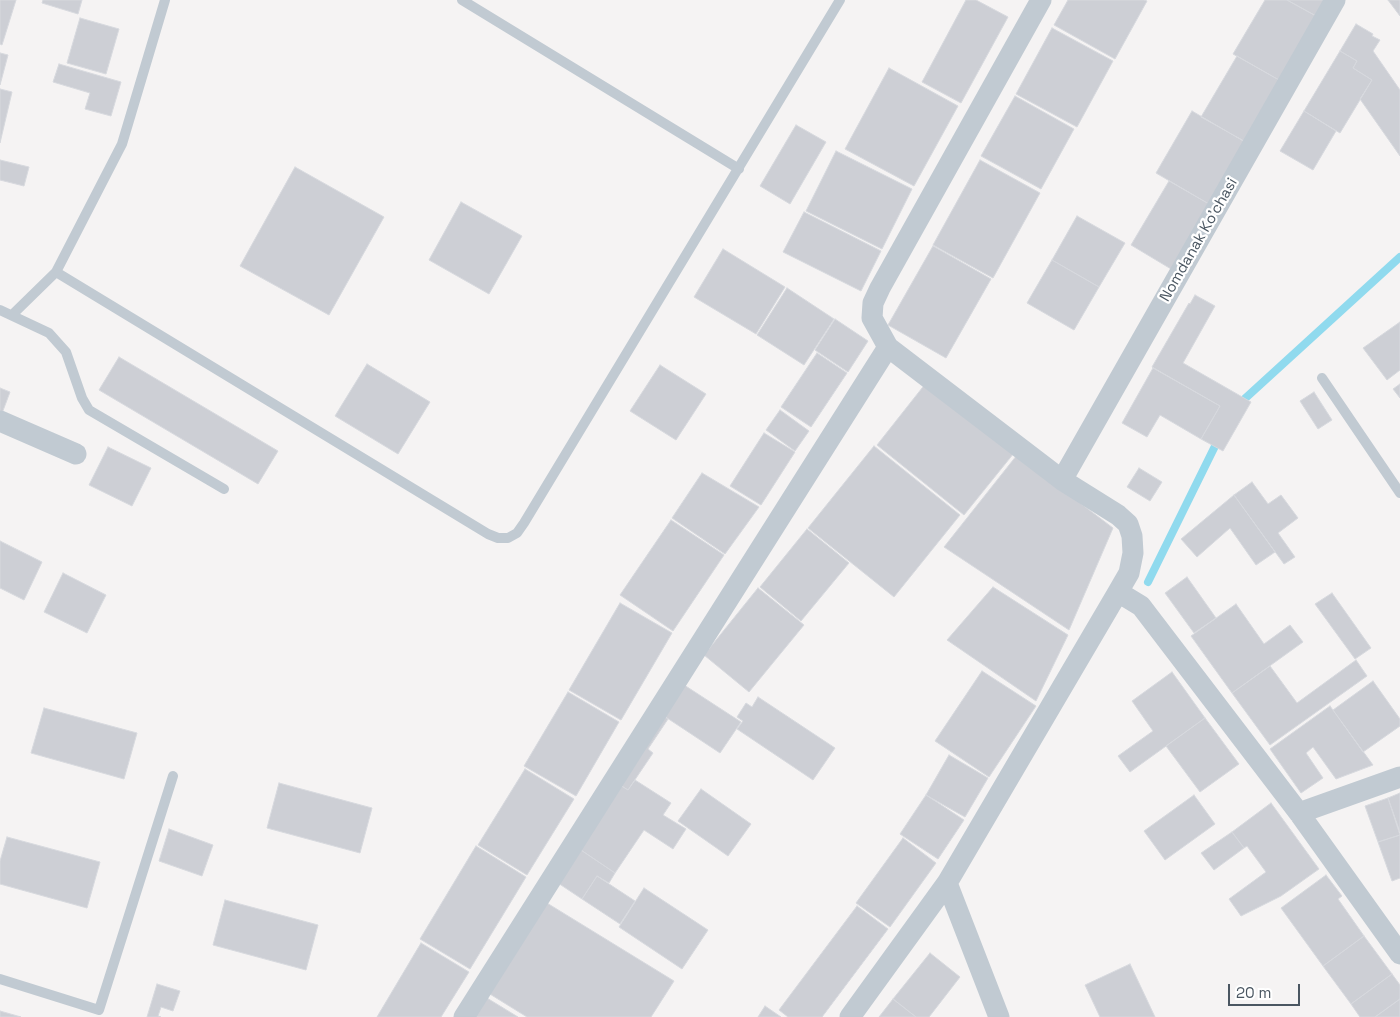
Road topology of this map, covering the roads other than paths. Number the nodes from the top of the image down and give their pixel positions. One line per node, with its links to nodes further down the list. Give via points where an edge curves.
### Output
1 (165, 0): 7 (lane, via 122,144)
2 (462, 0): 6 (lane)
3 (840, 0): 6 (lane)
4 (1041, 0): 10 (street, via 873,302 872,318)
5 (1336, 0): 14 (street, Nomdanak Ko'chasi)
6 (739, 168): 7 (lane, via 524,523 508,538 488,534)
7 (56, 272): 9 (lane)
8 (0, 310): 9 (lane)
9 (12, 316): 15 (lane, via 49,333 66,352 89,410)
10 (888, 347): 14 (street); 25 (street)
11 (1322, 378): 16 (lane)
12 (0, 421): 13 (street)
13 (76, 454)
14 (1062, 480): 17 (street, via 1128,524 1133,552 1129,574)
15 (224, 489)
16 (1400, 493)
17 (1118, 592): 20 (street, via 1141,606); 21 (street)
18 (174, 776): 24 (lane)
19 (1400, 777): 20 (street)
20 (1299, 813): 22 (street)
21 (947, 883): 26 (street); 27 (street)
22 (1400, 954)
23 (0, 980): 24 (lane)
24 (98, 1014)
25 (464, 1017)
26 (850, 1017)
27 (999, 1017)

